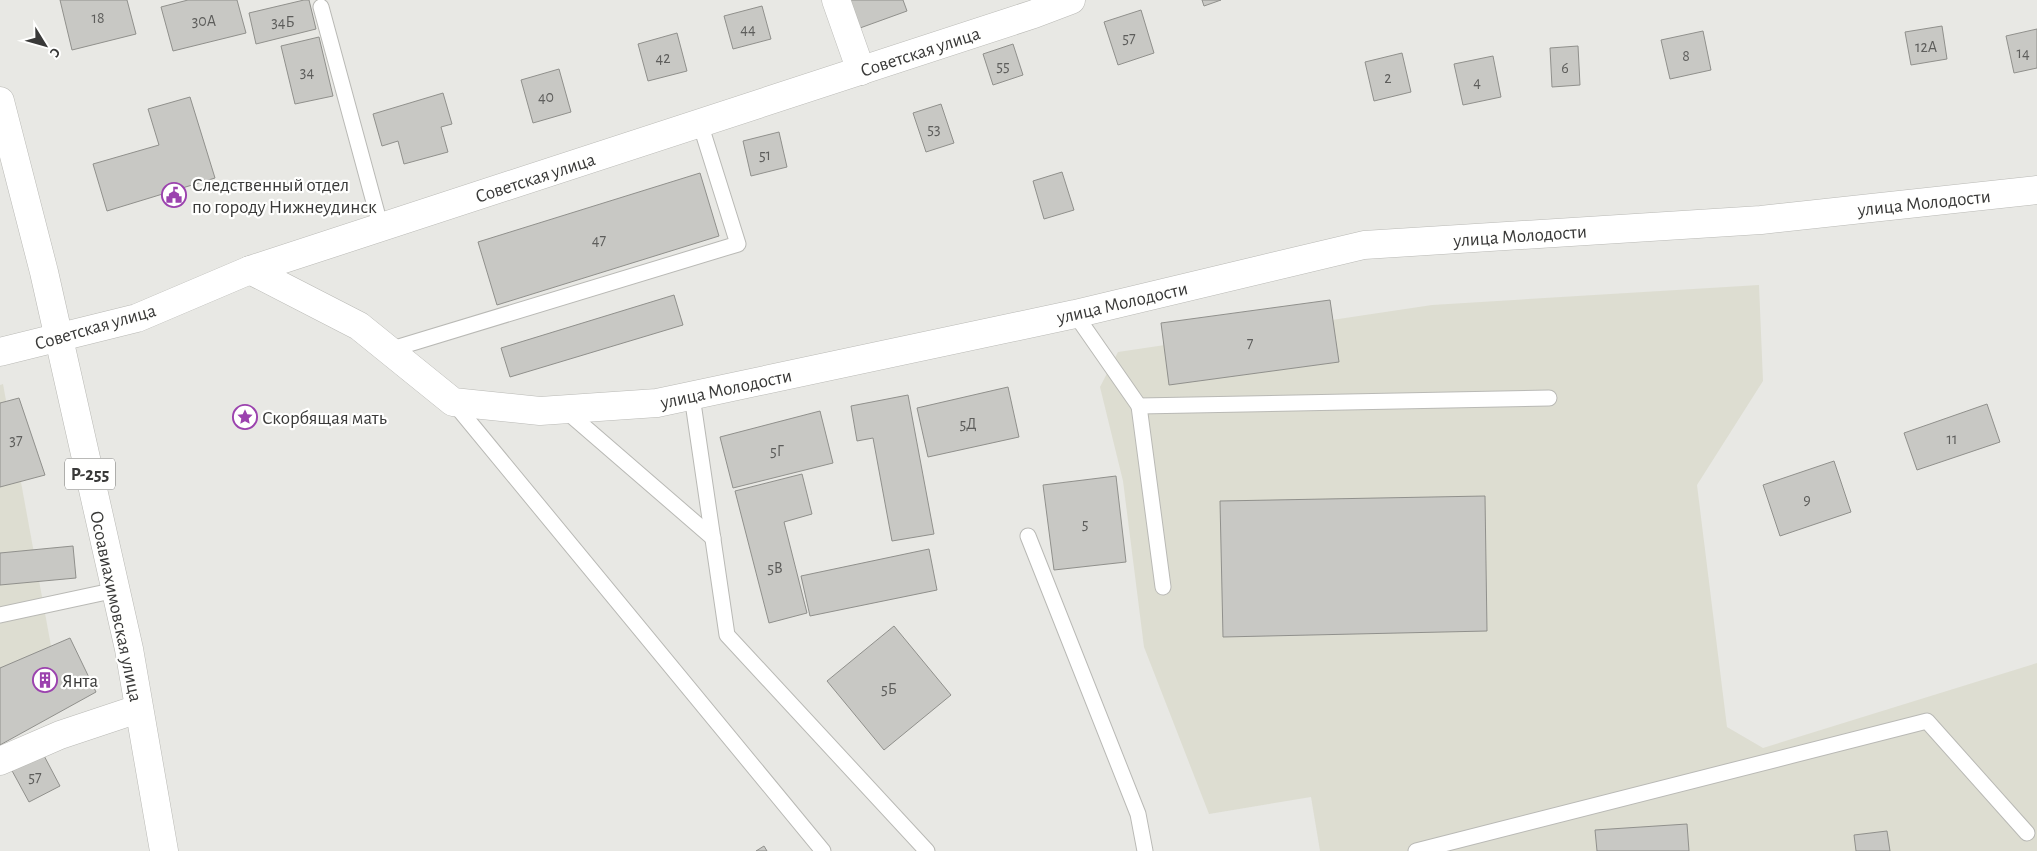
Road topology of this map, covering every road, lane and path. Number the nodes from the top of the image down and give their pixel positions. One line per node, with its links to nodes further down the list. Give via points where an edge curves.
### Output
1 (836, 0): 4 (main road)
2 (1071, 0): 4 (main road, Советская улица)
3 (321, 8): 8 (lane)
4 (862, 70): 6 (main road, Советская улица)
5 (0, 100): 11 (main road, Осоавиахимовская улица / Р-255)
6 (700, 123): 8 (main road, Советская улица); 12 (lane, via 738,244)
7 (2037, 190): 10 (main road, улица Молодости, via 1761,220 1364,245)
8 (381, 228): 9 (main road, Советская улица)
9 (250, 270): 11 (main road, Советская улица, via 137,318); 12 (main road, via 359,326)
10 (1075, 314): 14 (main road, улица Молодости); 17 (lane)
11 (59, 338): 13 (main road, Советская улица); 22 (main road, Осоавиахимовская улица / Р-255)
12 (388, 350): 16 (main road)
13 (0, 352)
14 (692, 396): 18 (main road, улица Молодости, via 657,403); 20 (lane)
15 (1549, 398): 17 (lane)
16 (453, 402): 18 (main road, улица Молодости, via 540,411); 28 (lane)
17 (1139, 406): 21 (lane)
18 (565, 410): 20 (lane)
19 (1028, 536): 30 (lane, via 1138,814)
20 (713, 538): 29 (lane, via 727,635)
21 (1163, 587)
22 (116, 590): 23 (lane); 24 (main road, Осоавиахимовская улица / Р-255)
23 (0, 615)
24 (138, 709): 25 (main road, via 60,735); 27 (main road, Осоавиахимовская улица / Р-255)
25 (0, 761)
26 (2027, 832): 31 (lane, via 1927,720)
27 (164, 851)
28 (823, 851)
29 (927, 851)
30 (1145, 851)
31 (1416, 851)

